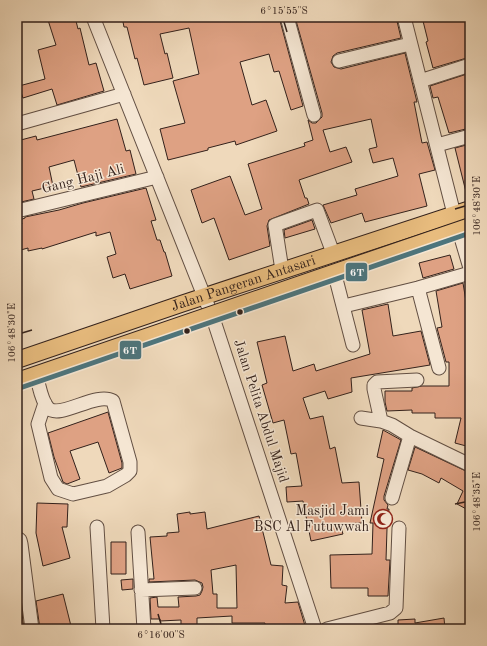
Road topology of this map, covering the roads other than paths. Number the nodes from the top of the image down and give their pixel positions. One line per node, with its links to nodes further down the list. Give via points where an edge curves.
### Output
1 (93, 17): 8 (street, Jalan Pelita Abdul Majid)
2 (287, 17): 9 (street)
3 (404, 17): 4 (street)
4 (410, 44): 5 (street); 7 (street)
5 (339, 61)
6 (470, 65): 7 (street)
7 (420, 81): 12 (street)
8 (124, 94): 10 (street); 13 (street, Jalan Pelita Abdul Majid)
9 (314, 115)
10 (17, 124)
11 (470, 136): 12 (street)
12 (437, 145): 16 (street)
13 (157, 178): 15 (street, Gang Haji Ali); 25 (street, Jalan Pelita Abdul Majid)
14 (470, 209): 16 (main road, Jalan Pangeran Antasari)
15 (17, 211)
16 (454, 214): 18 (street); 19 (main road, Jalan Pangeran Antasari)
17 (470, 216): 31 (main road)
18 (467, 232): 20 (street); 23 (main road, Jalan Pangeran Antasari); 33 (main road, bridge)
19 (333, 253): 21 (main road, Jalan Pangeran Antasari); 21 (street, via 317,210 275,225)
20 (470, 268)
21 (282, 270): 25 (main road, Jalan Pangeran Antasari)
22 (470, 272): 24 (street)
23 (336, 279): 26 (street); 27 (main road, Jalan Pangeran Antasari)
24 (418, 288): 26 (street); 30 (street)
25 (205, 296): 27 (street, Jalan Pelita Abdul Majid); 29 (main road, Jalan Pangeran Antasari)
26 (344, 306): 28 (street)
27 (214, 320): 34 (main road, Jalan Pangeran Antasari); 51 (street, Jalan Pelita Abdul Majid)
28 (353, 345)
29 (17, 360)
30 (439, 368)
31 (17, 370)
32 (417, 380): 38 (street, via 374,384)
33 (17, 381)
34 (38, 382): 35 (main road, Jalan Pangeran Antasari); 36 (street)
35 (17, 389)
36 (45, 403): 36 (street, via 53,411 61,411 108,398 113,401 130,462 130,471 108,486 73,494 58,489 51,478 38,424)
37 (361, 418): 38 (street)
38 (381, 420): 39 (street)
39 (410, 436): 40 (street); 41 (street)
40 (470, 465)
41 (392, 498)
42 (97, 527): 49 (street)
43 (399, 528): 52 (street, via 396,608 390,613)
44 (138, 532): 47 (street)
45 (17, 538): 48 (street, via 21,544)
46 (195, 588): 47 (street)
47 (141, 590): 50 (street)
48 (32, 629)
49 (103, 629)
50 (144, 629)
51 (315, 629)
52 (327, 629)

